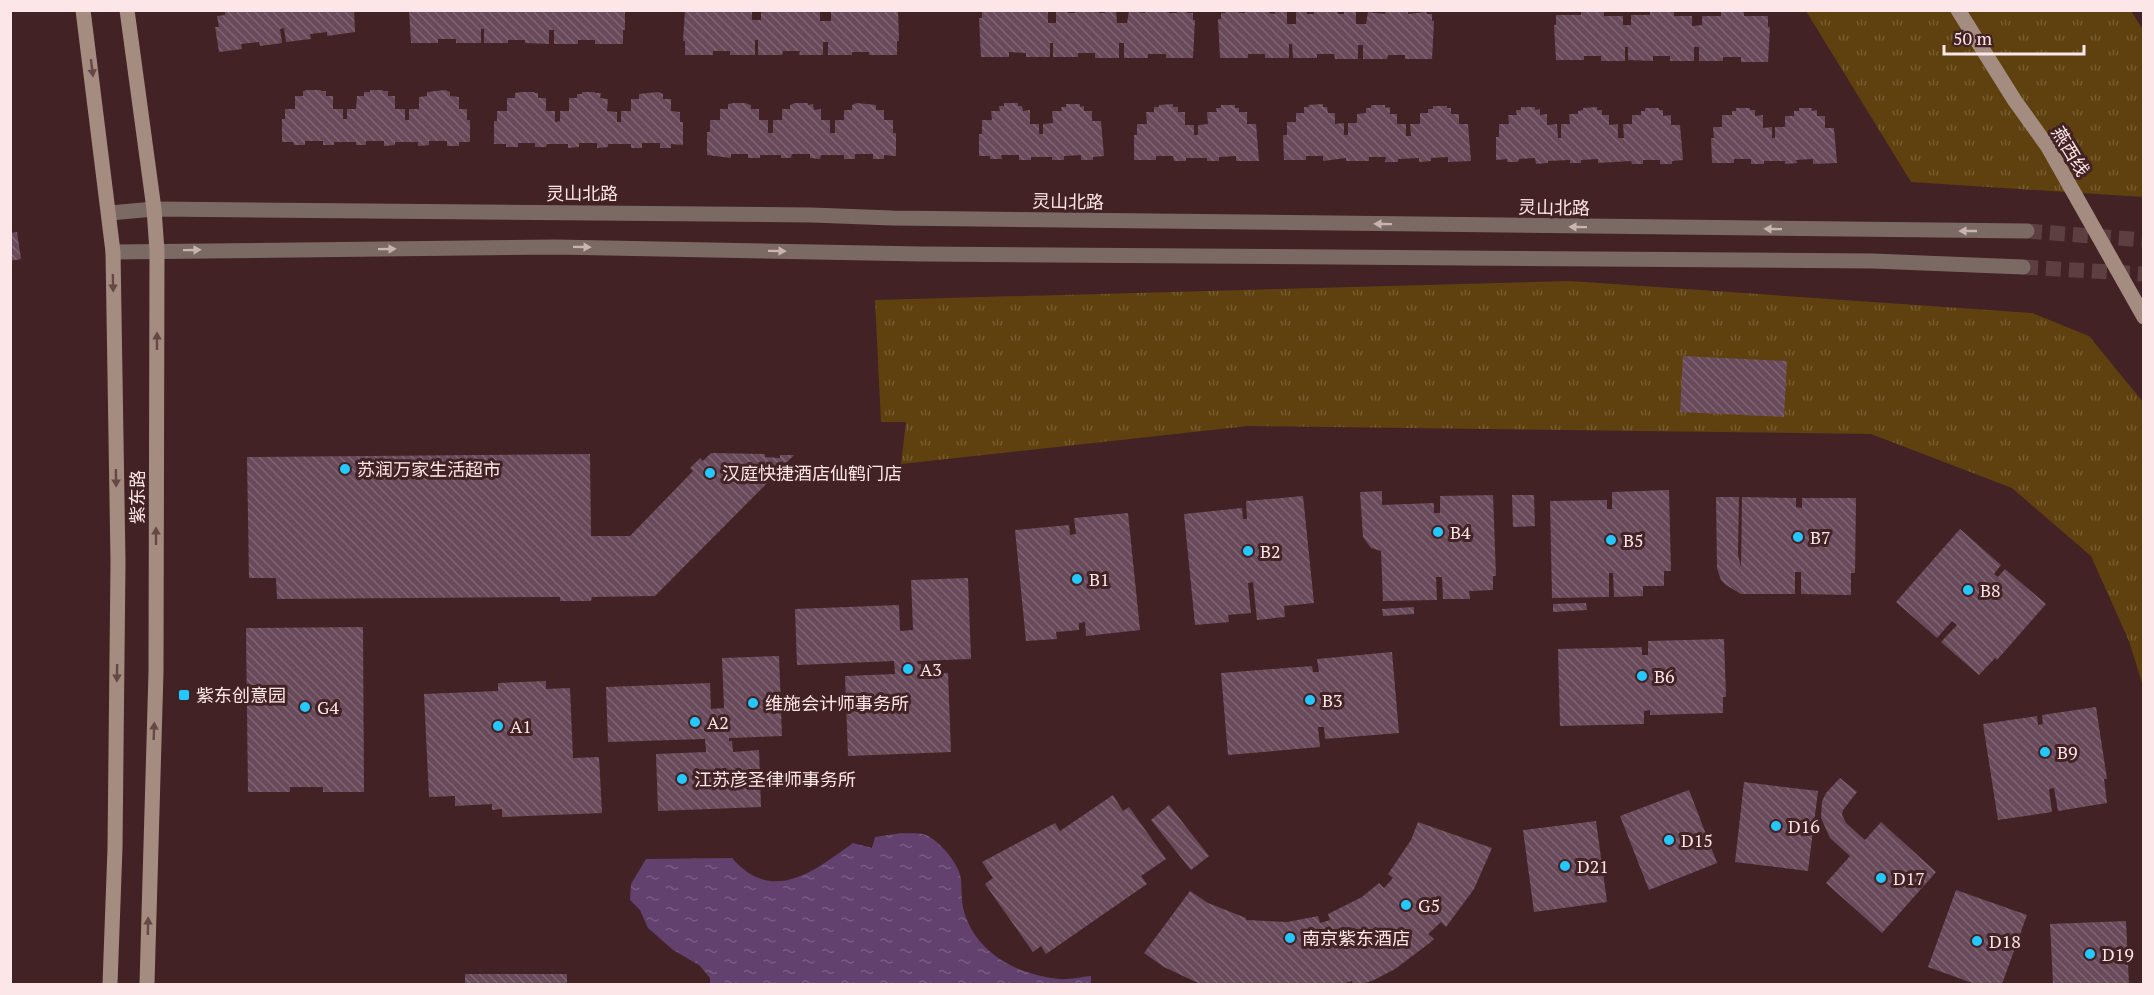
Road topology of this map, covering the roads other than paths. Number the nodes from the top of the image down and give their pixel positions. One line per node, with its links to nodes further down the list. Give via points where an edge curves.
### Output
1 (83, 10): 5 (main road, 紫东路, one-way to 5)
2 (127, 10): 4 (main road, 紫东路)
3 (1958, 10): 10 (main road, 燕西线, via 2048,147)
4 (154, 209): 5 (street, 灵山北路); 6 (street, 灵山北路, one-way to 4); 7 (main road, 紫东路)
5 (110, 213): 8 (main road, 紫东路)
6 (2026, 231)
7 (158, 251): 8 (street); 9 (street, one-way to 9, via 555,247 1873,261); 12 (main road, 紫东路, one-way to 7, via 156,672)
8 (113, 252): 11 (main road, 紫东路, one-way to 11, via 118,562)
9 (2023, 267)
10 (2144, 317)
11 (110, 984)
12 (147, 984)

